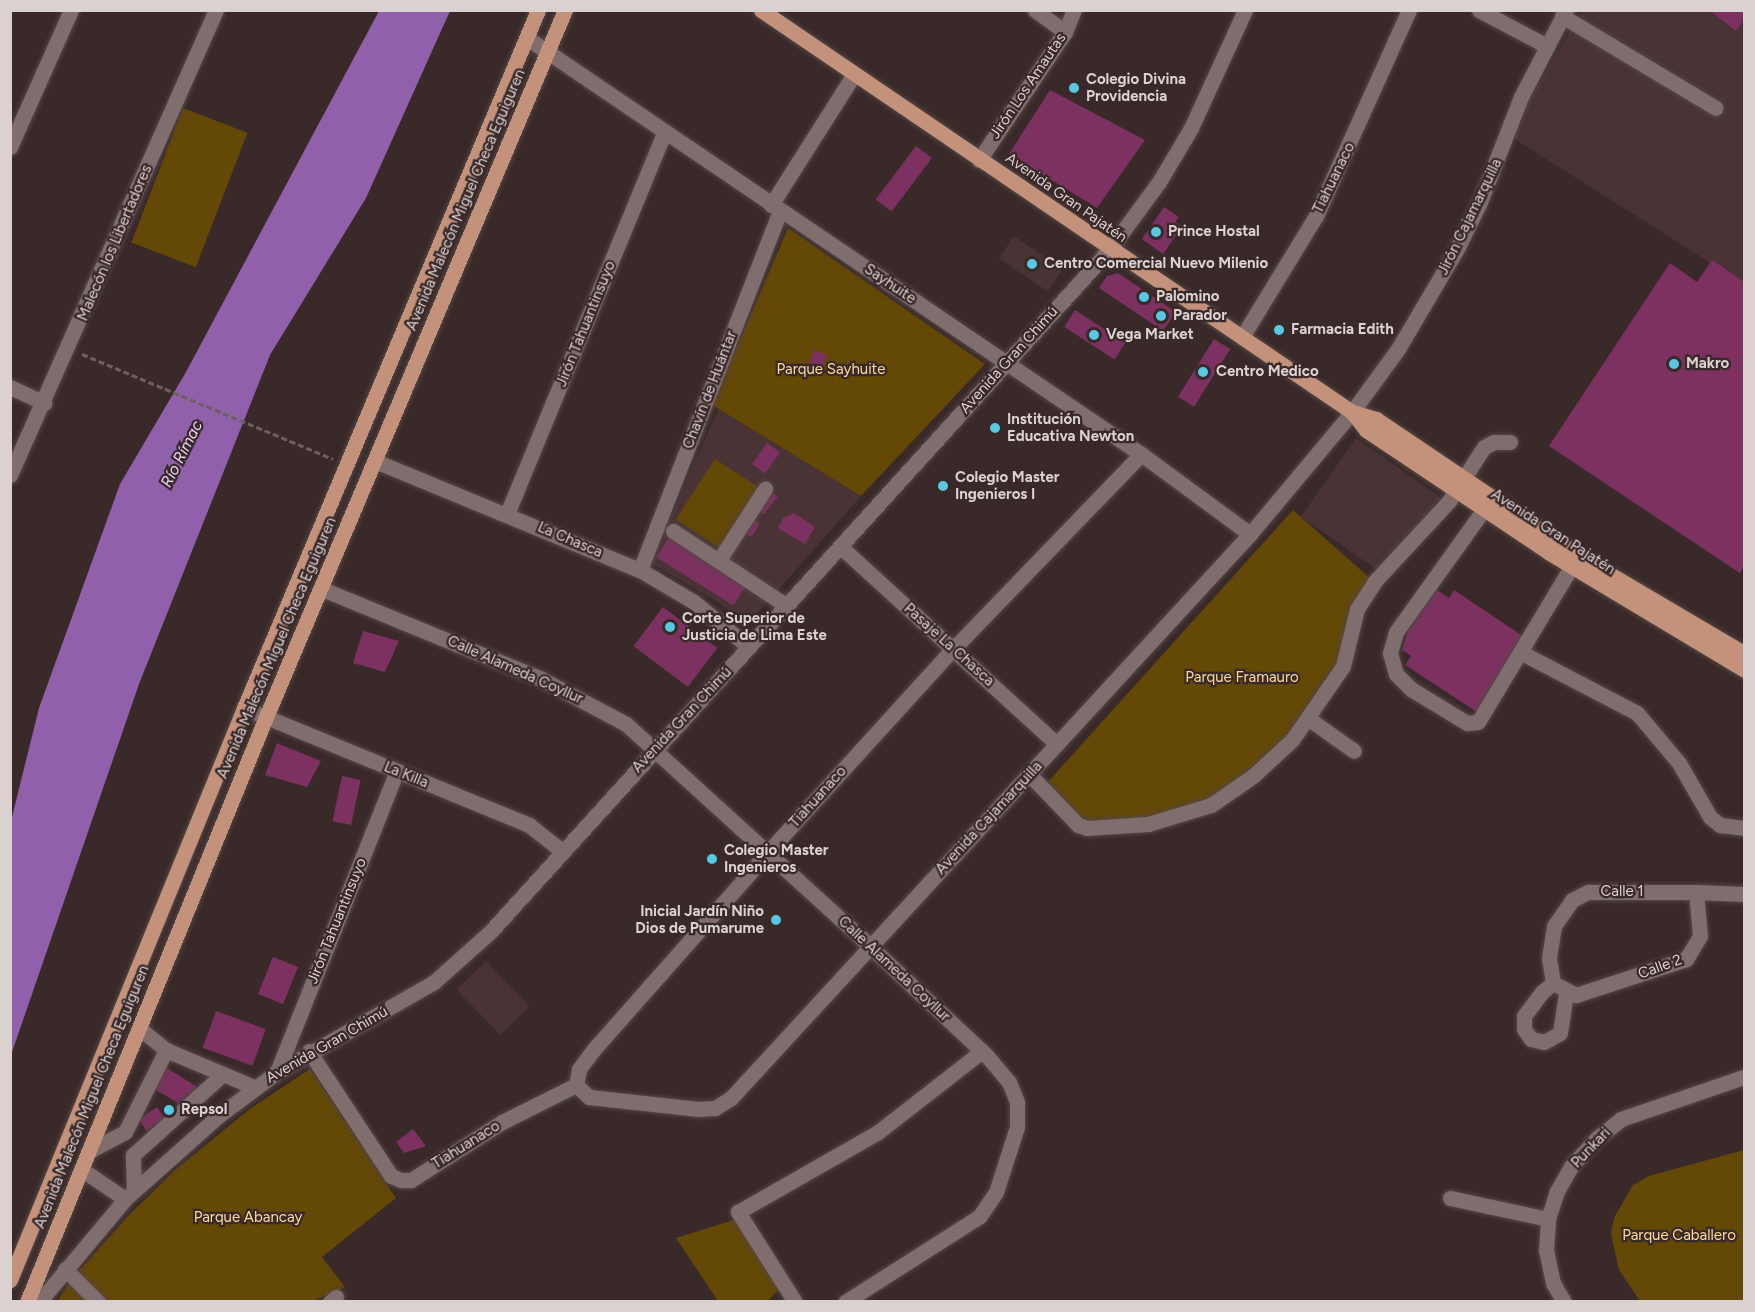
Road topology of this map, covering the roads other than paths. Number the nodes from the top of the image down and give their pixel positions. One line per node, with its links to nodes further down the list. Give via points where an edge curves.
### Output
1 (71, 10): 19 (street)
2 (216, 10): 26 (street, Malecón los Libertadores)
3 (538, 10): 13 (main road, Avenida Malecón Miguel Checa Eguiguren)
4 (565, 10): 15 (main road, Avenida Malecón Miguel Checa Eguiguren)
5 (761, 10): 16 (main road, Avenida Gran Pajatén)
6 (1035, 10): 12 (street)
7 (1074, 10): 12 (street, Jirón Los Amautas)
8 (1245, 10): 22 (street, Avenida Gran Chimú, via 1191,128 1159,182)
9 (1409, 10): 23 (street, Tiahuanaco, via 1316,216)
10 (1479, 10): 14 (street)
11 (1564, 13): 14 (street, Jirón Cajamarquilla); 17 (street)
12 (1065, 32): 20 (street, Jirón Los Amautas)
13 (527, 38): 15 (street, Sayhuite); 49 (main road, Avenida Malecón Miguel Checa Eguiguren)
14 (1548, 46): 27 (street, Jirón Cajamarquilla, via 1521,97 1457,249 1398,349)
15 (549, 52): 18 (street, Sayhuite); 30 (main road, Avenida Malecón Miguel Checa Eguiguren)
16 (854, 74): 20 (main road, Avenida Gran Pajatén); 21 (street, Chavín de Huántar)
17 (1716, 108)
18 (664, 134): 21 (street, Sayhuite); 35 (street, Jirón Tahuantinsuyo)
19 (10, 147)
20 (979, 160): 22 (main road, Avenida Gran Pajatén)
21 (776, 208): 24 (street, Sayhuite); 41 (street, Chavín de Huántar)
22 (1109, 250): 23 (main road, Avenida Gran Pajatén); 24 (street, Avenida Gran Chimú)
23 (1242, 337): 27 (main road, Avenida Gran Pajatén)
24 (1007, 362): 29 (street, Sayhuite); 38 (street, Avenida Gran Chimú)
25 (10, 387): 26 (street)
26 (44, 403): 31 (street, Malecón los Libertadores)
27 (1352, 412): 32 (main road, Avenida Gran Pajatén, via 1376,419); 37 (street, Avenida Cajamarquilla)
28 (1510, 442): 32 (street, via 1494,442 1484,447)
29 (1141, 454): 37 (street, Sayhuite); 45 (street, Tiahuanaco)
30 (375, 461): 35 (street, La Chasca); 42 (main road, Avenida Malecón Miguel Checa Eguiguren)
31 (10, 475)
32 (1460, 484): 34 (main road, Avenida Gran Pajatén); 47 (main road, Avenida Gran Pajatén); 51 (street, via 1363,597 1343,666)
33 (765, 489): 39 (street)
34 (1484, 508): 40 (main road, Avenida Gran Pajatén); 46 (street, via 1396,632 1390,653 1396,674 1411,689 1467,723 1478,722 1483,716)
35 (507, 514): 41 (street, La Chasca)
36 (674, 531): 39 (street)
37 (1250, 534): 52 (street, Avenida Cajamarquilla)
38 (841, 547): 43 (street, Avenida Gran Chimú); 45 (street, Pasaje La Chasca)
39 (719, 560): 43 (street)
40 (1571, 567): 46 (street); 48 (main road, Avenida Gran Pajatén)
41 (640, 570): 44 (street, La Chasca, via 694,602)
42 (322, 589): 50 (main road, Avenida Malecón Miguel Checa Eguiguren); 53 (street, Calle Alameda Coyllur, via 566,690 626,724)
43 (787, 606): 44 (street, Avenida Gran Chimú)
44 (750, 647): 53 (street, Avenida Gran Chimú)
45 (953, 649): 52 (street, Pasaje La Chasca); 59 (street, Tiahuanaco)
46 (1522, 653): 57 (street, via 1637,713 1679,763 1710,817 1720,825)
47 (1744, 653)
48 (1744, 669)
49 (244, 708): 50 (street, La Killa); 82 (main road, Avenida Malecón Miguel Checa Eguiguren)
50 (266, 717): 55 (street, La Killa); 65 (main road, Avenida Malecón Miguel Checa Eguiguren)
51 (1309, 718): 54 (street); 56 (street, via 1253,776 1211,805 1148,825 1078,825)
52 (1057, 744): 56 (street, Avenida Cajamarquilla)
53 (656, 749): 58 (street, Avenida Gran Chimú); 59 (street, Calle Alameda Coyllur)
54 (1354, 751)
55 (397, 771): 58 (street, La Killa, via 529,825); 69 (street, Jirón Tahuantinsuyo)
56 (1029, 774): 62 (street, Avenida Cajamarquilla)
57 (1744, 828)
58 (562, 851): 68 (street, Avenida Gran Chimú, via 491,931 434,982)
59 (768, 852): 62 (street, Calle Alameda Coyllur); 72 (street, Tiahuanaco, via 594,1049 579,1069)
60 (1696, 892): 61 (street, Calle 1); 63 (street, Calle 1, via 1588,892 1572,900 1554,926 1549,958); 64 (street, Calle 2, via 1700,936 1686,958 1582,993)
61 (1744, 894)
62 (870, 946): 67 (street, Calle Alameda Coyllur); 72 (street, Avenida Cajamarquilla, via 731,1098 715,1108 588,1097)
63 (1553, 983): 64 (street); 64 (street, via 1524,1016 1524,1029 1532,1039 1544,1042 1560,1033)
64 (1566, 993)
65 (139, 1028): 66 (street); 75 (main road, Avenida Malecón Miguel Checa Eguiguren)
66 (166, 1050): 70 (street); 74 (street)
67 (982, 1051): 86 (street, via 878,1132 738,1212); 87 (street, Calle Alameda Coyllur, via 1009,1082 1017,1102 1017,1127 996,1192 980,1216)
68 (309, 1052): 69 (street, Avenida Gran Chimú); 72 (street, Tiahuanaco, via 391,1176 401,1180 411,1180 502,1122)
69 (276, 1072): 73 (street, Avenida Gran Chimú)
70 (223, 1074): 73 (street); 76 (street)
71 (1744, 1077): 80 (street, Punkari, via 1621,1119 1572,1166 1557,1191)
72 (576, 1085)
73 (254, 1087): 78 (street, Avenida Gran Chimú)
74 (125, 1132): 75 (street); 76 (street)
75 (89, 1151): 77 (main road, Avenida Malecón Miguel Checa Eguiguren)
76 (133, 1155): 78 (street)
77 (81, 1169): 78 (street); 83 (main road, Avenida Malecón Miguel Checa Eguiguren)
78 (129, 1195): 81 (street, Avenida Gran Chimú)
79 (1450, 1198): 80 (street)
80 (1548, 1219): 88 (street, Punkari, via 1546,1250 1553,1283)
81 (65, 1269): 84 (street, Avenida Gran Chimú); 85 (street)
82 (10, 1280)
83 (27, 1302)
84 (39, 1302)
85 (98, 1302)
86 (795, 1302)
87 (845, 1302)
88 (1564, 1302)

